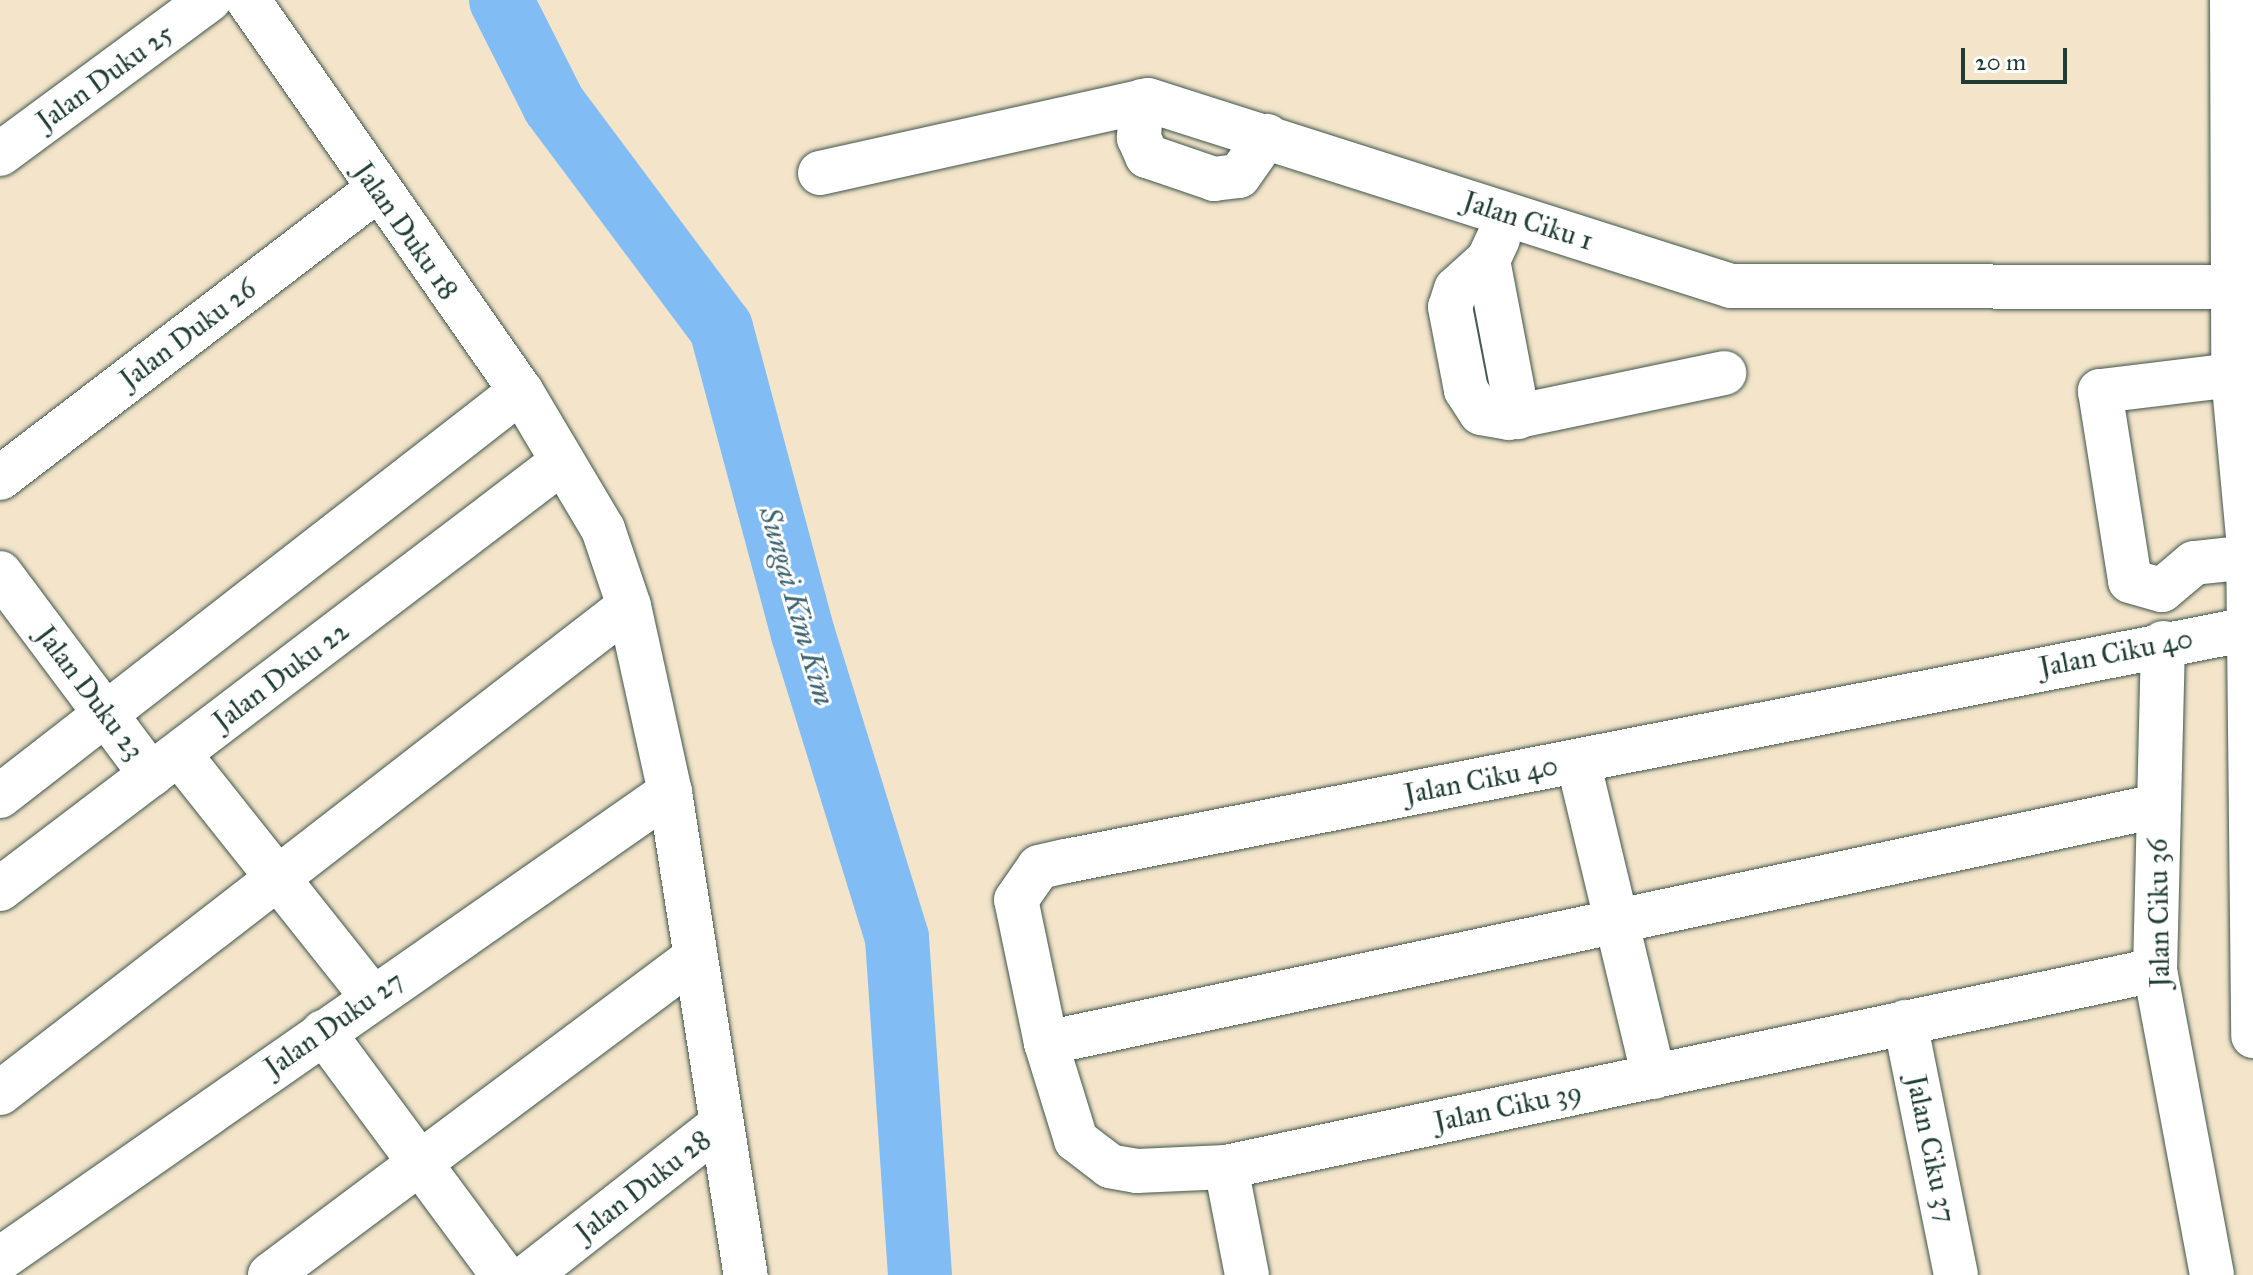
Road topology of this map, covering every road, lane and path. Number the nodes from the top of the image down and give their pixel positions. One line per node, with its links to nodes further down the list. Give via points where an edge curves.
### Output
1 (209, 0): 6 (street, Jalan Duku 25)
2 (248, 0): 8 (street, Jalan Duku 18)
3 (2232, 0): 10 (street)
4 (1142, 101): 5 (street, Jalan Ciku 1); 5 (street, via 1139,138 1147,156 1214,179 1239,176); 7 (street, Jalan Ciku 1)
5 (1267, 136): 9 (street, Jalan Ciku 1)
6 (0, 154)
7 (820, 173)
8 (375, 191): 13 (street, Jalan Duku 18); 15 (street, Jalan Duku 26)
9 (1510, 215): 10 (street, Jalan Ciku 1, via 1737,286); 11 (street, via 1488,260 1456,289 1451,317 1471,403 1494,418 1518,417)
10 (2243, 287): 12 (street)
11 (1724, 373)
12 (2233, 375): 16 (street); 16 (street, via 2082,392 2130,581 2162,590 2202,560)
13 (521, 391): 14 (street, Jalan Duku 18); 21 (street)
14 (562, 462): 18 (street, Jalan Duku 18, via 603,529); 23 (street, Jalan Duku 22)
15 (0, 478)
16 (2250, 544): 19 (street)
17 (0, 573): 21 (street, Jalan Duku 23)
18 (629, 606): 24 (street, Jalan Duku 18); 27 (street)
19 (2249, 629): 20 (street, Jalan Ciku 40); 35 (street)
20 (2163, 643): 22 (street, Jalan Ciku 40); 26 (street, Jalan Ciku 36)
21 (107, 713): 23 (street, Jalan Duku 23); 25 (street)
22 (1578, 761): 29 (street); 36 (street, Jalan Ciku 40, via 1039,867 1016,900 1016,923)
23 (165, 764): 27 (street, Jalan Duku 23); 28 (street, Jalan Duku 22)
24 (670, 792): 30 (street, Jalan Duku 18); 32 (street, Jalan Duku 27)
25 (0, 796)
26 (2157, 806): 29 (street); 31 (street, Jalan Ciku 36)
27 (281, 876): 32 (street, Jalan Duku 23); 38 (street)
28 (0, 889)
29 (1617, 920): 36 (street); 37 (street)
30 (694, 958): 39 (street, Jalan Duku 18); 40 (street)
31 (2155, 970): 33 (street, Jalan Ciku 39); 50 (street, Jalan Ciku 36)
32 (372, 997): 34 (street, Jalan Duku 27)
33 (1905, 1022): 37 (street, Jalan Ciku 39); 49 (street, Jalan Ciku 37)
34 (323, 1032): 40 (street); 43 (street, Jalan Duku 27)
35 (2253, 1032)
36 (1046, 1043): 41 (street, Jalan Ciku 40, via 1076,1140)
37 (1654, 1077): 42 (street, Jalan Ciku 39)
38 (0, 1093)
39 (719, 1126): 46 (street, Jalan Duku 28); 47 (street, Jalan Duku 18)
40 (420, 1163): 44 (street); 45 (street)
41 (1110, 1166): 42 (street, Jalan Ciku 39)
42 (1226, 1167): 48 (street)
43 (0, 1259)
44 (270, 1275)
45 (503, 1275)
46 (529, 1275)
47 (746, 1275)
48 (1247, 1275)
49 (1956, 1275)
50 (2212, 1275)

